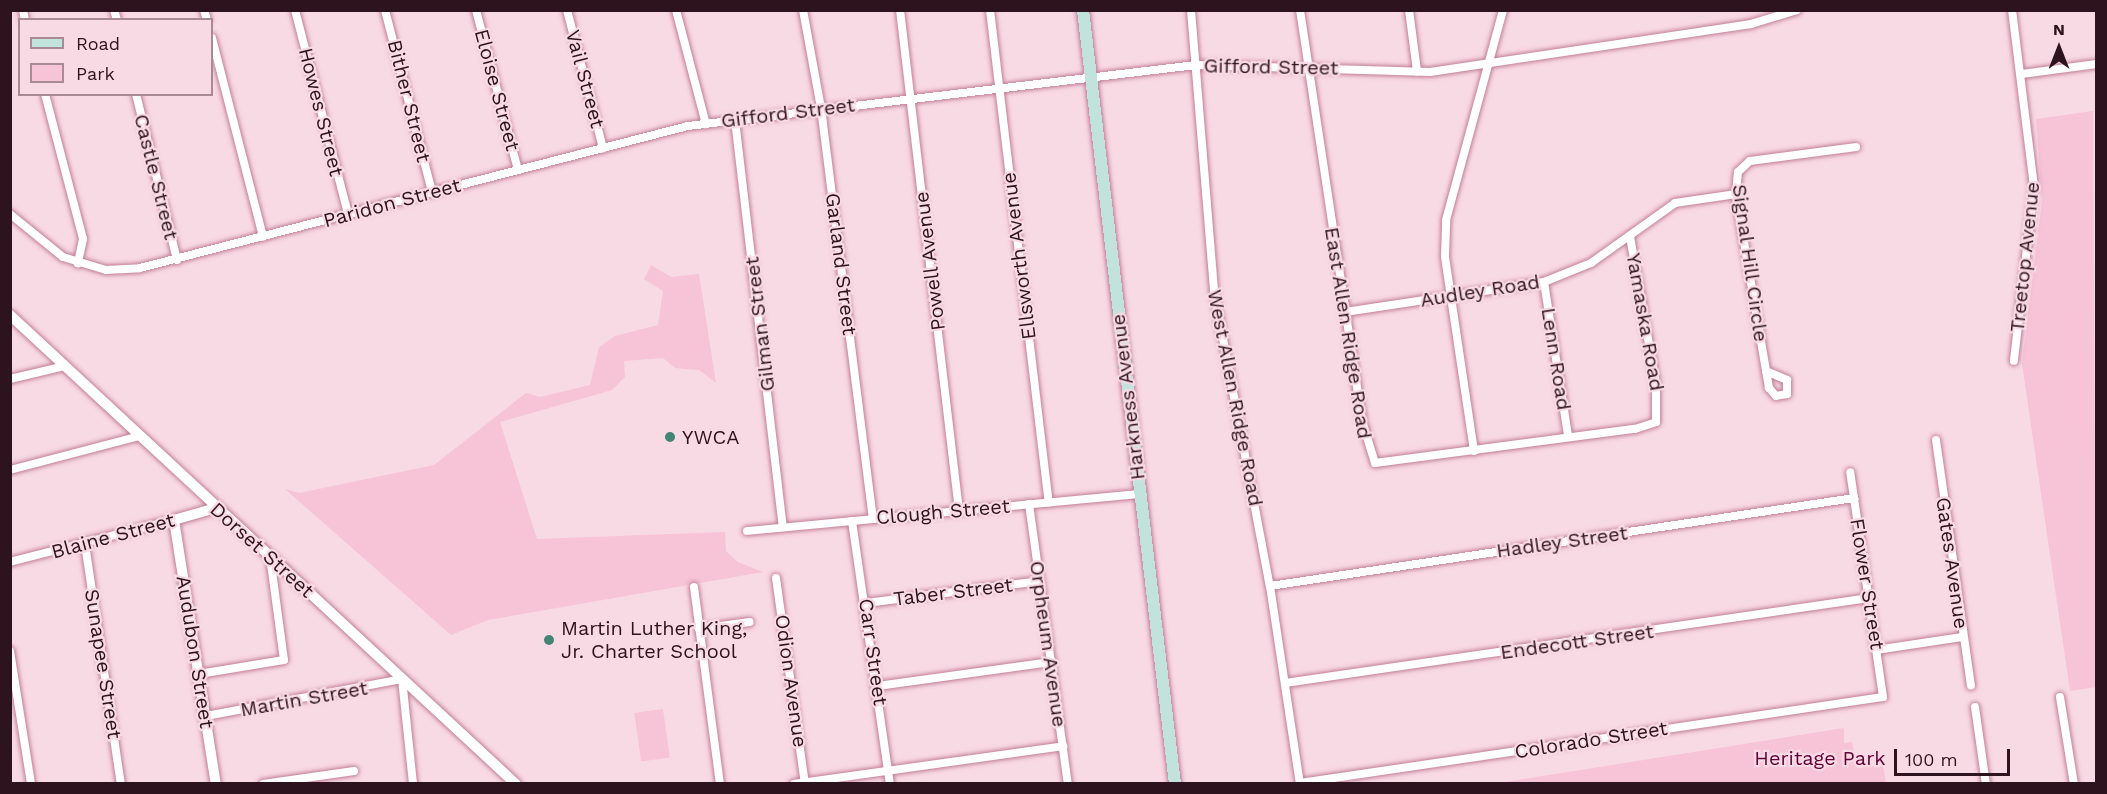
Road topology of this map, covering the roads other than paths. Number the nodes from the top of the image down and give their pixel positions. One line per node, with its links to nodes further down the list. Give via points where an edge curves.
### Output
1 (295, 10): 38 (street, Howes Street)
2 (385, 10): 35 (street, Bither Street)
3 (476, 10): 34 (street, Eloise Street)
4 (567, 10): 33 (street, Vail Street)
5 (676, 10): 31 (street)
6 (803, 10): 29 (street, Garland Street)
7 (900, 10): 28 (street, Powell Avenue)
8 (990, 10): 25 (street, Ellsworth Avenue)
9 (1083, 10): 24 (main road, Harkness Avenue)
10 (1191, 10): 18 (street, West Allen Ridge Road)
11 (1300, 10): 21 (street, East Allen Ridge Road)
12 (1409, 10): 22 (street)
13 (1503, 10): 19 (street)
14 (1797, 10): 16 (street, Gifford Street)
15 (2012, 10): 23 (street, Treetop Avenue)
16 (1773, 15): 19 (street, Gifford Street)
17 (213, 42): 40 (street)
18 (1196, 64): 21 (street, Gifford Street); 24 (street, Gifford Street); 74 (street, West Allen Ridge Road, via 1214,291)
19 (1490, 64): 22 (street, Gifford Street); 44 (street, via 1448,203 1444,256)
20 (2097, 64): 23 (street)
21 (1305, 67): 22 (street, Gifford Street); 45 (street, East Allen Ridge Road)
22 (1417, 72)
23 (2022, 74): 47 (street, Treetop Avenue, via 2034,203)
24 (1090, 76): 25 (street, Gifford Street); 58 (main road, Harkness Avenue)
25 (999, 88): 28 (street, Gifford Street); 60 (street, Ellsworth Avenue)
26 (46, 96): 42 (street, via 83,239)
27 (136, 96): 41 (street, Castle Street)
28 (910, 97): 29 (street, Gifford Street); 63 (street, Powell Avenue)
29 (821, 108): 30 (street, Gifford Street); 64 (street, Garland Street)
30 (735, 120): 31 (street, Gifford Street); 67 (street, Gilman Street)
31 (706, 124): 33 (street, Paridon Street)
32 (1856, 147): 36 (street, Signal Hill Circle, via 1741,164)
33 (603, 148): 34 (street, Paridon Street)
34 (518, 170): 35 (street, Paridon Street)
35 (432, 192): 38 (street, Paridon Street)
36 (1736, 194): 39 (street, Audley Road, via 1675,203); 49 (street, Signal Hill Circle)
37 (10, 214): 42 (street, Paridon Street, via 49,249)
38 (348, 214): 40 (street, Paridon Street)
39 (1630, 236): 43 (street, Audley Road, via 1591,263); 51 (street, Yamaska Road)
40 (263, 237): 41 (street, Paridon Street)
41 (177, 260): 42 (street, Paridon Street, via 121,270)
42 (78, 263)
43 (1544, 282): 44 (street, Audley Road); 53 (street, Lenn Road)
44 (1451, 297): 45 (street, Audley Road); 55 (street)
45 (1345, 312): 55 (street, East Allen Ridge Road, via 1373,461 1388,465)
46 (10, 315): 48 (street, Dorset Street)
47 (2014, 361)
48 (65, 366): 50 (street); 52 (street, Dorset Street)
49 (1766, 371)
50 (10, 379)
51 (1659, 408): 53 (street, East Allen Ridge Road, via 1657,420 1648,426)
52 (140, 436): 56 (street); 62 (street, Dorset Street)
53 (1568, 436): 55 (street, East Allen Ridge Road)
54 (1936, 440): 80 (street, Gates Avenue)
55 (1474, 451)
56 (10, 470)
57 (1850, 472): 59 (street, Flower Street)
58 (1140, 494): 60 (street, Clough Street); 109 (main road, Harkness Avenue)
59 (1854, 498): 74 (street, Hadley Street); 76 (street, Flower Street)
60 (1048, 502): 61 (street, Clough Street)
61 (1029, 504): 63 (street, Clough Street); 73 (street, Orpheum Avenue)
62 (216, 508): 65 (street, Blaine Street); 70 (street, Dorset Street)
63 (959, 511): 64 (street, Clough Street)
64 (873, 519): 66 (street, Clough Street)
65 (174, 520): 69 (street, Blaine Street); 84 (street, Audubon Street)
66 (852, 520): 67 (street, Clough Street); 77 (street, Carr Street)
67 (783, 527): 68 (street, Clough Street)
68 (747, 531)
69 (85, 544): 71 (street, Blaine Street); 98 (street, Sunapee Street)
70 (270, 557): 84 (street, via 284,660); 85 (street, Dorset Street)
71 (10, 562)
72 (776, 578): 106 (street, Odion Avenue)
73 (1039, 581): 77 (street, Taber Street); 83 (street, Orpheum Avenue)
74 (1270, 586): 86 (street, West Allen Ridge Road)
75 (694, 587): 79 (street)
76 (1869, 598): 81 (street, Flower Street); 86 (street, Endecott Street)
77 (866, 603): 87 (street, Carr Street)
78 (750, 622): 79 (street)
79 (699, 629): 104 (street)
80 (1962, 637): 81 (street); 88 (street, Gates Avenue)
81 (1876, 650): 89 (street, Flower Street)
82 (10, 651): 97 (street)
83 (1052, 662): 87 (street); 93 (street, Orpheum Avenue)
84 (199, 674): 92 (street, Audubon Street)
85 (402, 679): 92 (street, Martin Street); 94 (street, Dorset Street); 101 (street)
86 (1285, 683): 110 (street, West Allen Ridge Road)
87 (878, 686): 96 (street, Carr Street)
88 (1971, 686)
89 (1883, 697): 110 (street, Colorado Street)
90 (2060, 697): 112 (street)
91 (1975, 707): 111 (street)
92 (206, 716): 99 (street, Audubon Street)
93 (1063, 746): 96 (street); 108 (street, Orpheum Avenue)
94 (502, 770): 102 (street); 103 (street, Dorset Street)
95 (354, 771): 100 (street)
96 (889, 772): 106 (street); 107 (street, Carr Street)
97 (31, 783)
98 (121, 783)
99 (216, 783)
100 (263, 783)
101 (413, 783)
102 (503, 783)
103 (516, 783)
104 (720, 783)
105 (794, 783): 106 (street)
106 (805, 783)
107 (890, 783)
108 (1068, 783)
109 (1175, 783)
110 (1300, 783)
111 (1986, 783)
112 (2074, 783)

